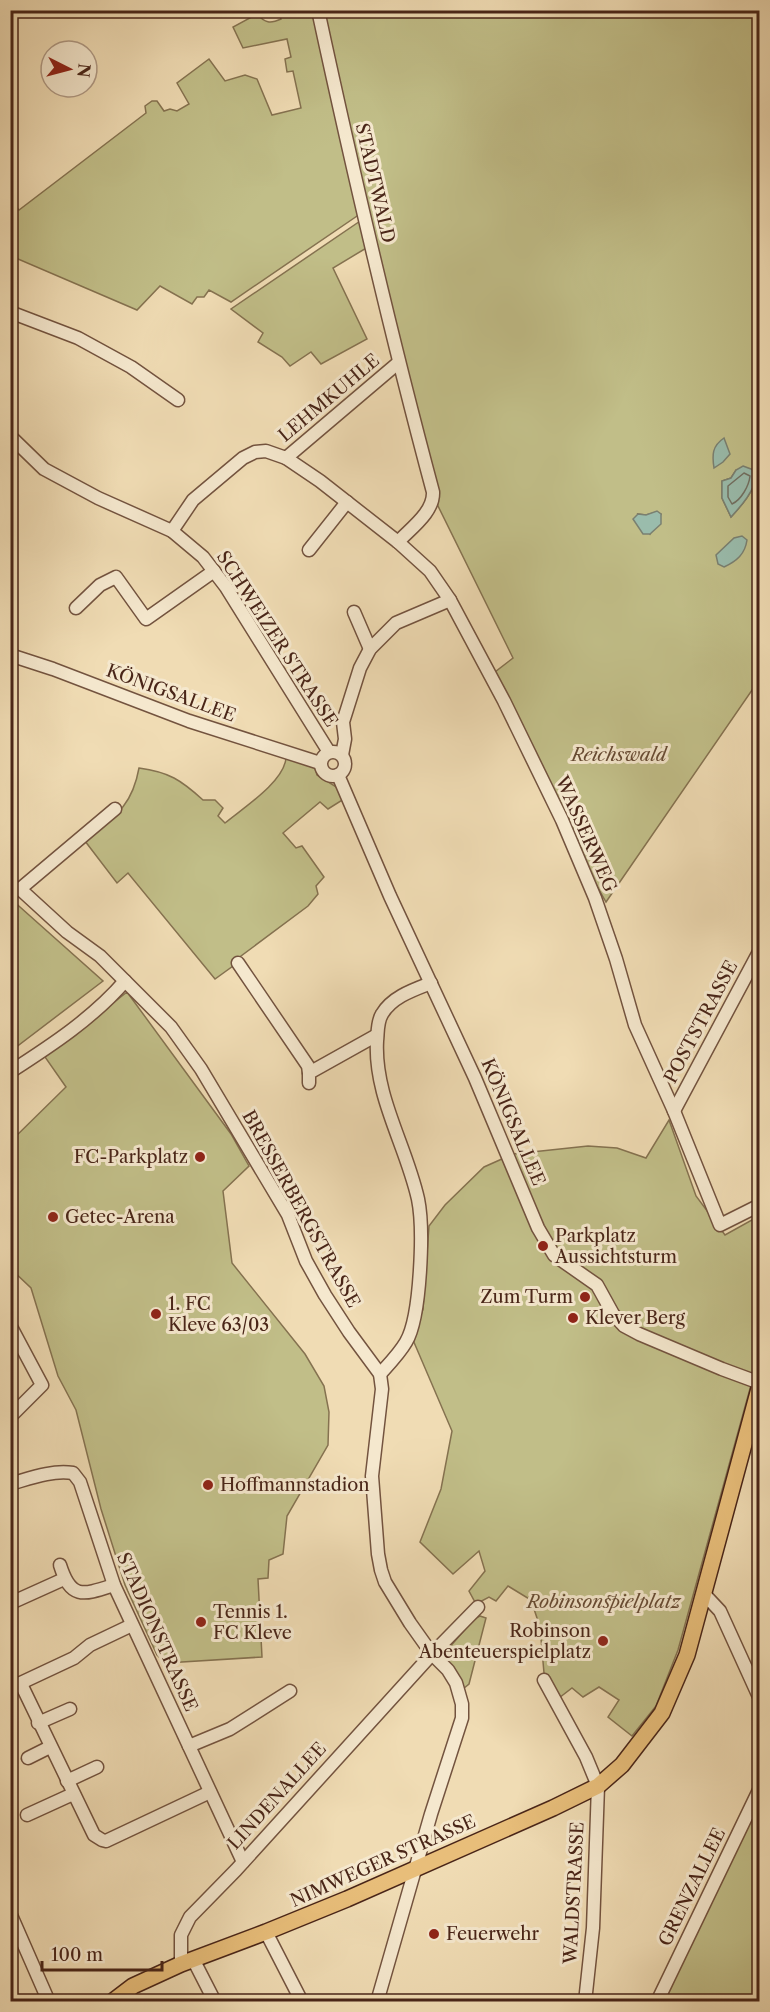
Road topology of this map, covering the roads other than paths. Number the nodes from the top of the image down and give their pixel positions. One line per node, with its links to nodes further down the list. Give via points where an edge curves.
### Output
1 (318, 10): 3 (street, STADTWALD)
2 (10, 312): 4 (street, via 78,338 131,367)
3 (398, 363): 6 (street, LEHMKUHLE); 9 (street, STADTWALD, via 434,501)
4 (178, 400)
5 (10, 436): 8 (street, SCHWEIZER STRASSE, via 53,475)
6 (286, 458): 7 (street, WASSERWEG); 8 (street, LEHMKUHLE, via 266,451 243,458 193,500)
7 (347, 502): 9 (street, WASSERWEG); 10 (street)
8 (172, 531): 11 (street, SCHWEIZER STRASSE, via 189,543)
9 (398, 542): 12 (street, WASSERWEG, via 430,571)
10 (309, 550)
11 (214, 571): 13 (street, via 146,619 116,577 100,585); 17 (street, SCHWEIZER STRASSE)
12 (450, 600): 15 (street, via 396,623); 28 (street, WASSERWEG, via 562,820 595,898 635,1025)
13 (75, 608)
14 (354, 612): 15 (street)
15 (370, 650): 18 (street, via 360,668 344,722)
16 (10, 655): 19 (street, KÖNIGSALLEE, via 189,721)
17 (329, 752): 18 (street); 19 (street)
18 (342, 755): 20 (street, via 344,770)
19 (320, 763): 20 (street, KÖNIGSALLEE, via 328,776)
20 (338, 775): 25 (street, KÖNIGSALLEE)
21 (115, 809): 24 (street, BRESSERBERGSTRASSE, via 20,889)
22 (759, 950): 28 (street, POSTSTRASSE)
23 (238, 963): 26 (street, via 308,1066 309,1078)
24 (125, 981): 27 (street, via 75,1028); 31 (street, BRESSERBERGSTRASSE, via 171,1027 201,1069 288,1215 306,1261)
25 (431, 983): 26 (street, via 388,1006); 32 (street, KÖNIGSALLEE, via 542,1236 554,1255 597,1285 624,1326)
26 (377, 1035): 31 (street, via 380,1081 418,1199 421,1227 414,1322 407,1341)
27 (10, 1072)
28 (674, 1111): 29 (street, WASSERWEG, via 720,1226)
29 (759, 1205)
30 (10, 1325): 33 (street, via 42,1385)
31 (380, 1374): 42 (street, via 382,1389 372,1476 378,1554 385,1582)
32 (759, 1384): 38 (main road, NIMWEGER STRASSE)
33 (10, 1417)
34 (10, 1484): 37 (street, STADIONSTRASSE, via 50,1473 73,1473 80,1482)
35 (60, 1565): 36 (street)
36 (64, 1580): 37 (street, via 79,1593); 39 (street)
37 (114, 1584): 41 (street, STADIONSTRASSE)
38 (705, 1595): 46 (street, via 720,1611); 54 (main road, NIMWEGER STRASSE, via 687,1655 662,1713 622,1765)
39 (13, 1602)
40 (478, 1607): 42 (street, LINDENALLEE)
41 (132, 1624): 44 (street); 49 (street, STADIONSTRASSE)
42 (432, 1654): 59 (street, LINDENALLEE); 60 (street, via 456,1683 462,1718)
43 (544, 1680): 54 (street)
44 (16, 1686): 48 (street)
45 (290, 1691): 49 (street, via 230,1729)
46 (759, 1699)
47 (70, 1709): 48 (street)
48 (38, 1723): 50 (street)
49 (189, 1746): 56 (street, STADIONSTRASSE)
50 (50, 1747): 51 (street); 53 (street)
51 (28, 1758)
52 (97, 1767): 53 (street)
53 (67, 1781): 57 (street)
54 (598, 1786): 60 (main road, NIMWEGER STRASSE); 69 (street, WALDSTRASSE, via 593,1928)
55 (759, 1788): 70 (street, GRENZALLEE)
56 (210, 1792): 57 (street, via 106,1841 94,1835); 59 (street, STADIONSTRASSE)
57 (74, 1794): 58 (street)
58 (27, 1815)
59 (243, 1862): 63 (street, LINDENALLEE, via 184,1927 181,1935)
60 (417, 1867): 62 (main road, NIMWEGER STRASSE); 68 (street)
61 (10, 1913): 64 (street)
62 (267, 1932): 63 (main road, NIMWEGER STRASSE); 67 (street)
63 (187, 1962): 65 (main road, via 133,1986); 66 (street)
64 (49, 2001)
65 (112, 2001)
66 (215, 2001)
67 (302, 2001)
68 (377, 2001)
69 (585, 2001)
70 (657, 2001)

